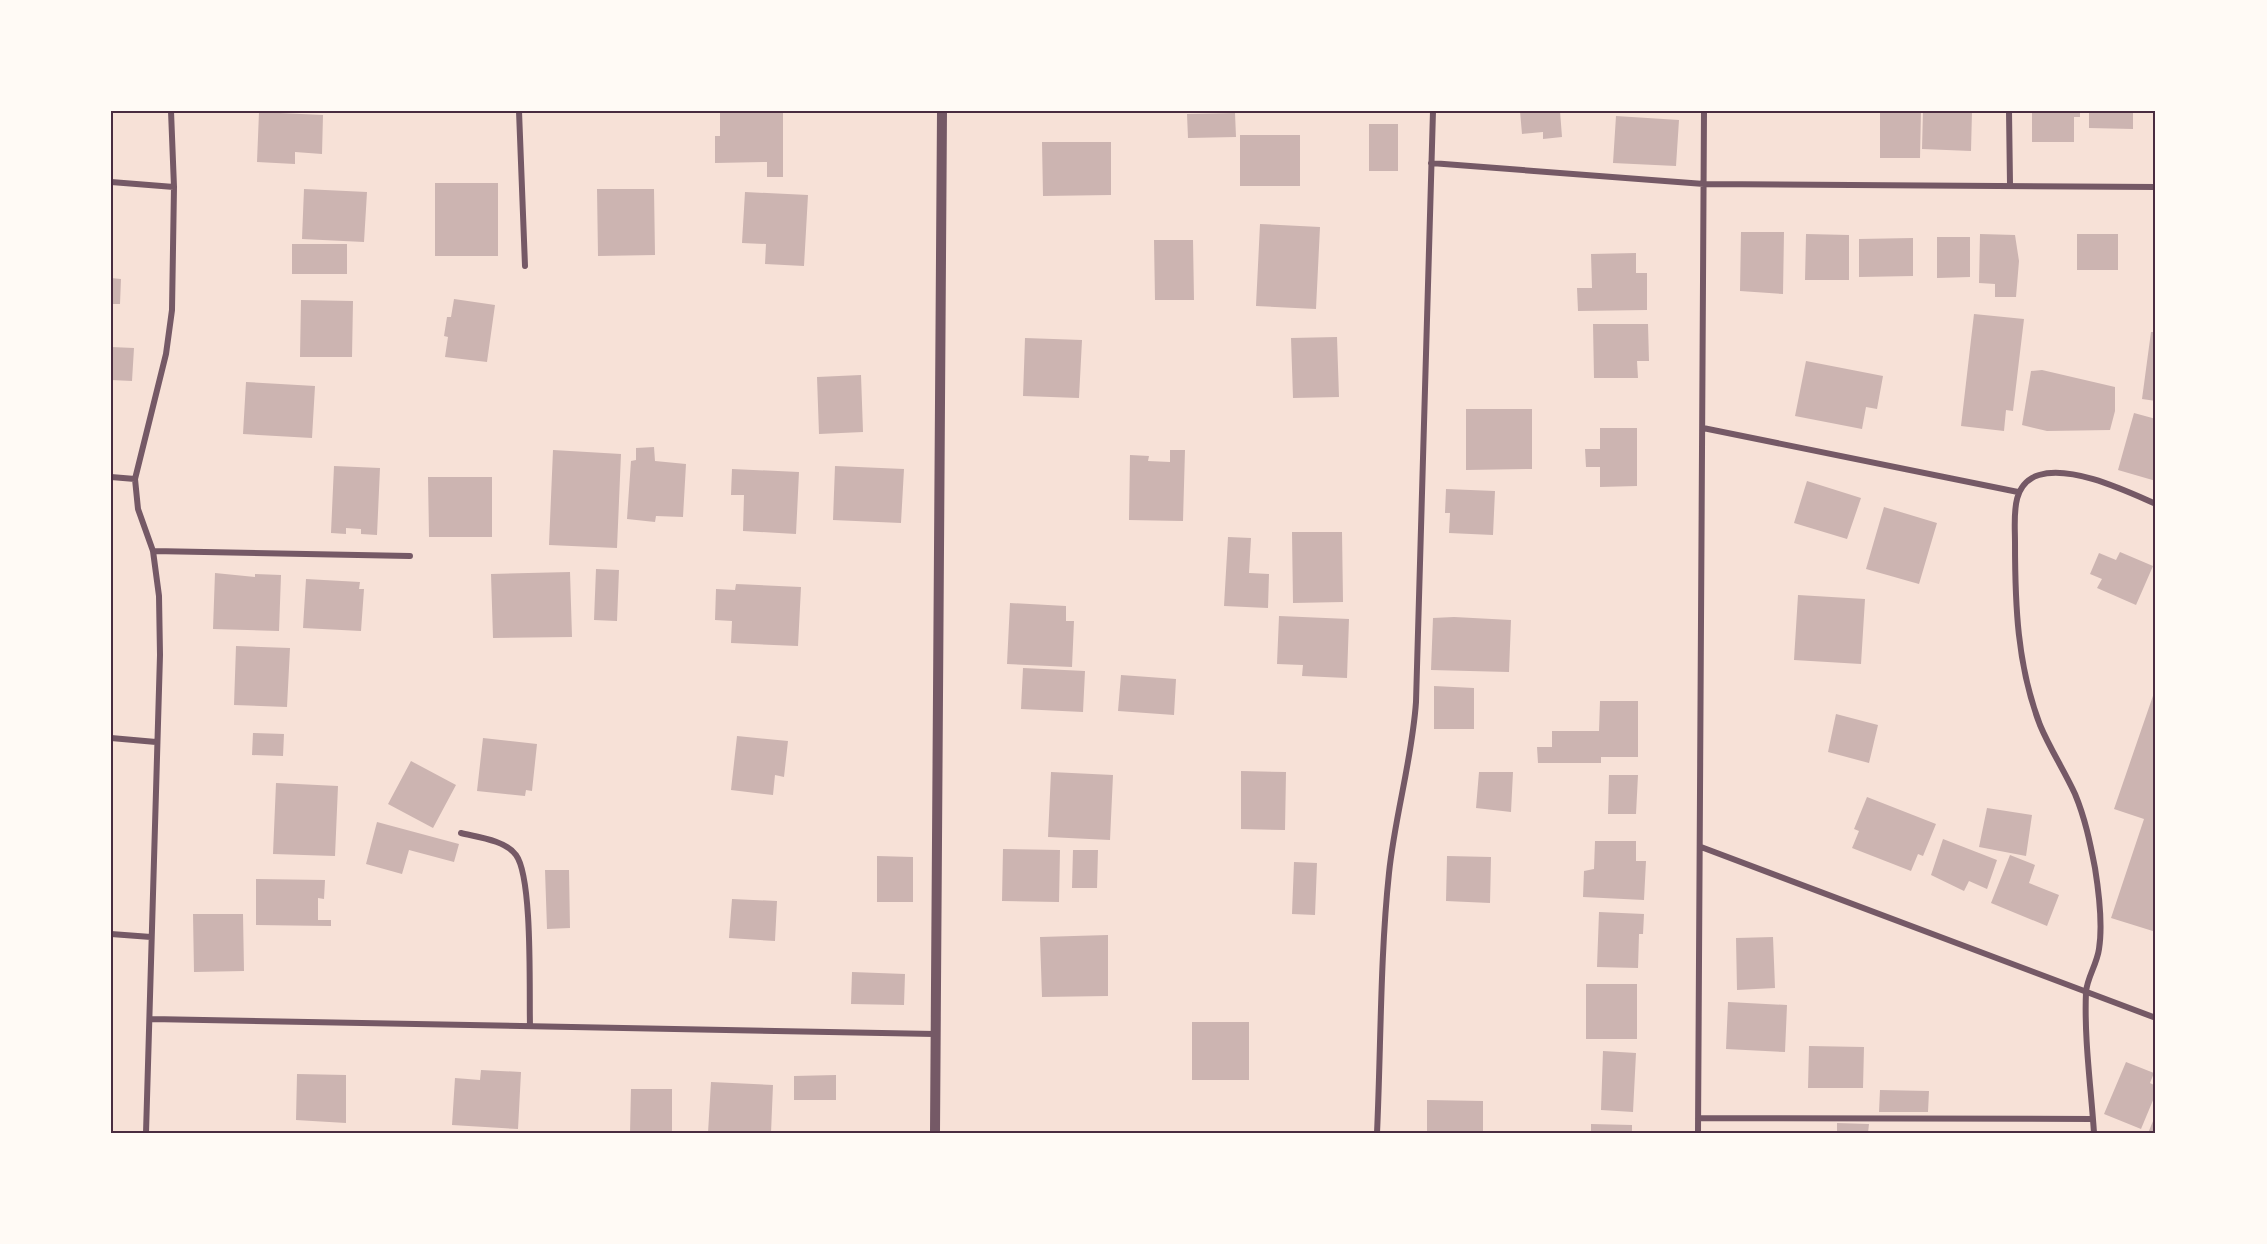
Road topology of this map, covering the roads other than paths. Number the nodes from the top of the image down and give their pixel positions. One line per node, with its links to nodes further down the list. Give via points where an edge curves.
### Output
1 (171, 111): 11 (street)
2 (519, 111): 13 (street)
3 (942, 111): 31 (street)
4 (1433, 111): 7 (street)
5 (1704, 111): 9 (street)
6 (2009, 111): 10 (street)
7 (1431, 163): 9 (street); 36 (street, via 1416,702 1413,741 1388,877)
8 (111, 183): 11 (street)
9 (1704, 184): 10 (street); 14 (street)
10 (2010, 184): 12 (street)
11 (174, 187): 16 (street, via 172,310 166,354)
12 (2156, 187)
13 (525, 266)
14 (1703, 428): 17 (street); 24 (street)
15 (111, 477): 16 (street)
16 (135, 479): 19 (street, via 138,509)
17 (2018, 492): 18 (street, via 2037,475 2062,474 2090,479); 27 (street, via 2015,604 2020,653 2039,722 2074,792 2088,831 2096,872 2100,950)
18 (2156, 504)
19 (153, 551): 20 (street); 22 (street, via 159,596)
20 (410, 556)
21 (111, 738): 22 (street)
22 (156, 742): 26 (street)
23 (461, 832): 30 (street, via 503,845 516,856 528,915)
24 (1701, 847): 27 (street); 32 (street)
25 (111, 934): 26 (street)
26 (151, 937): 29 (street)
27 (2086, 990): 28 (street); 33 (street)
28 (2156, 1018)
29 (151, 1019): 30 (street); 34 (street)
30 (530, 1026): 31 (street)
31 (935, 1034): 35 (street)
32 (1698, 1118): 33 (street); 37 (street)
33 (2093, 1119): 38 (street)
34 (146, 1133)
35 (935, 1133)
36 (1377, 1133)
37 (1698, 1133)
38 (2094, 1133)

